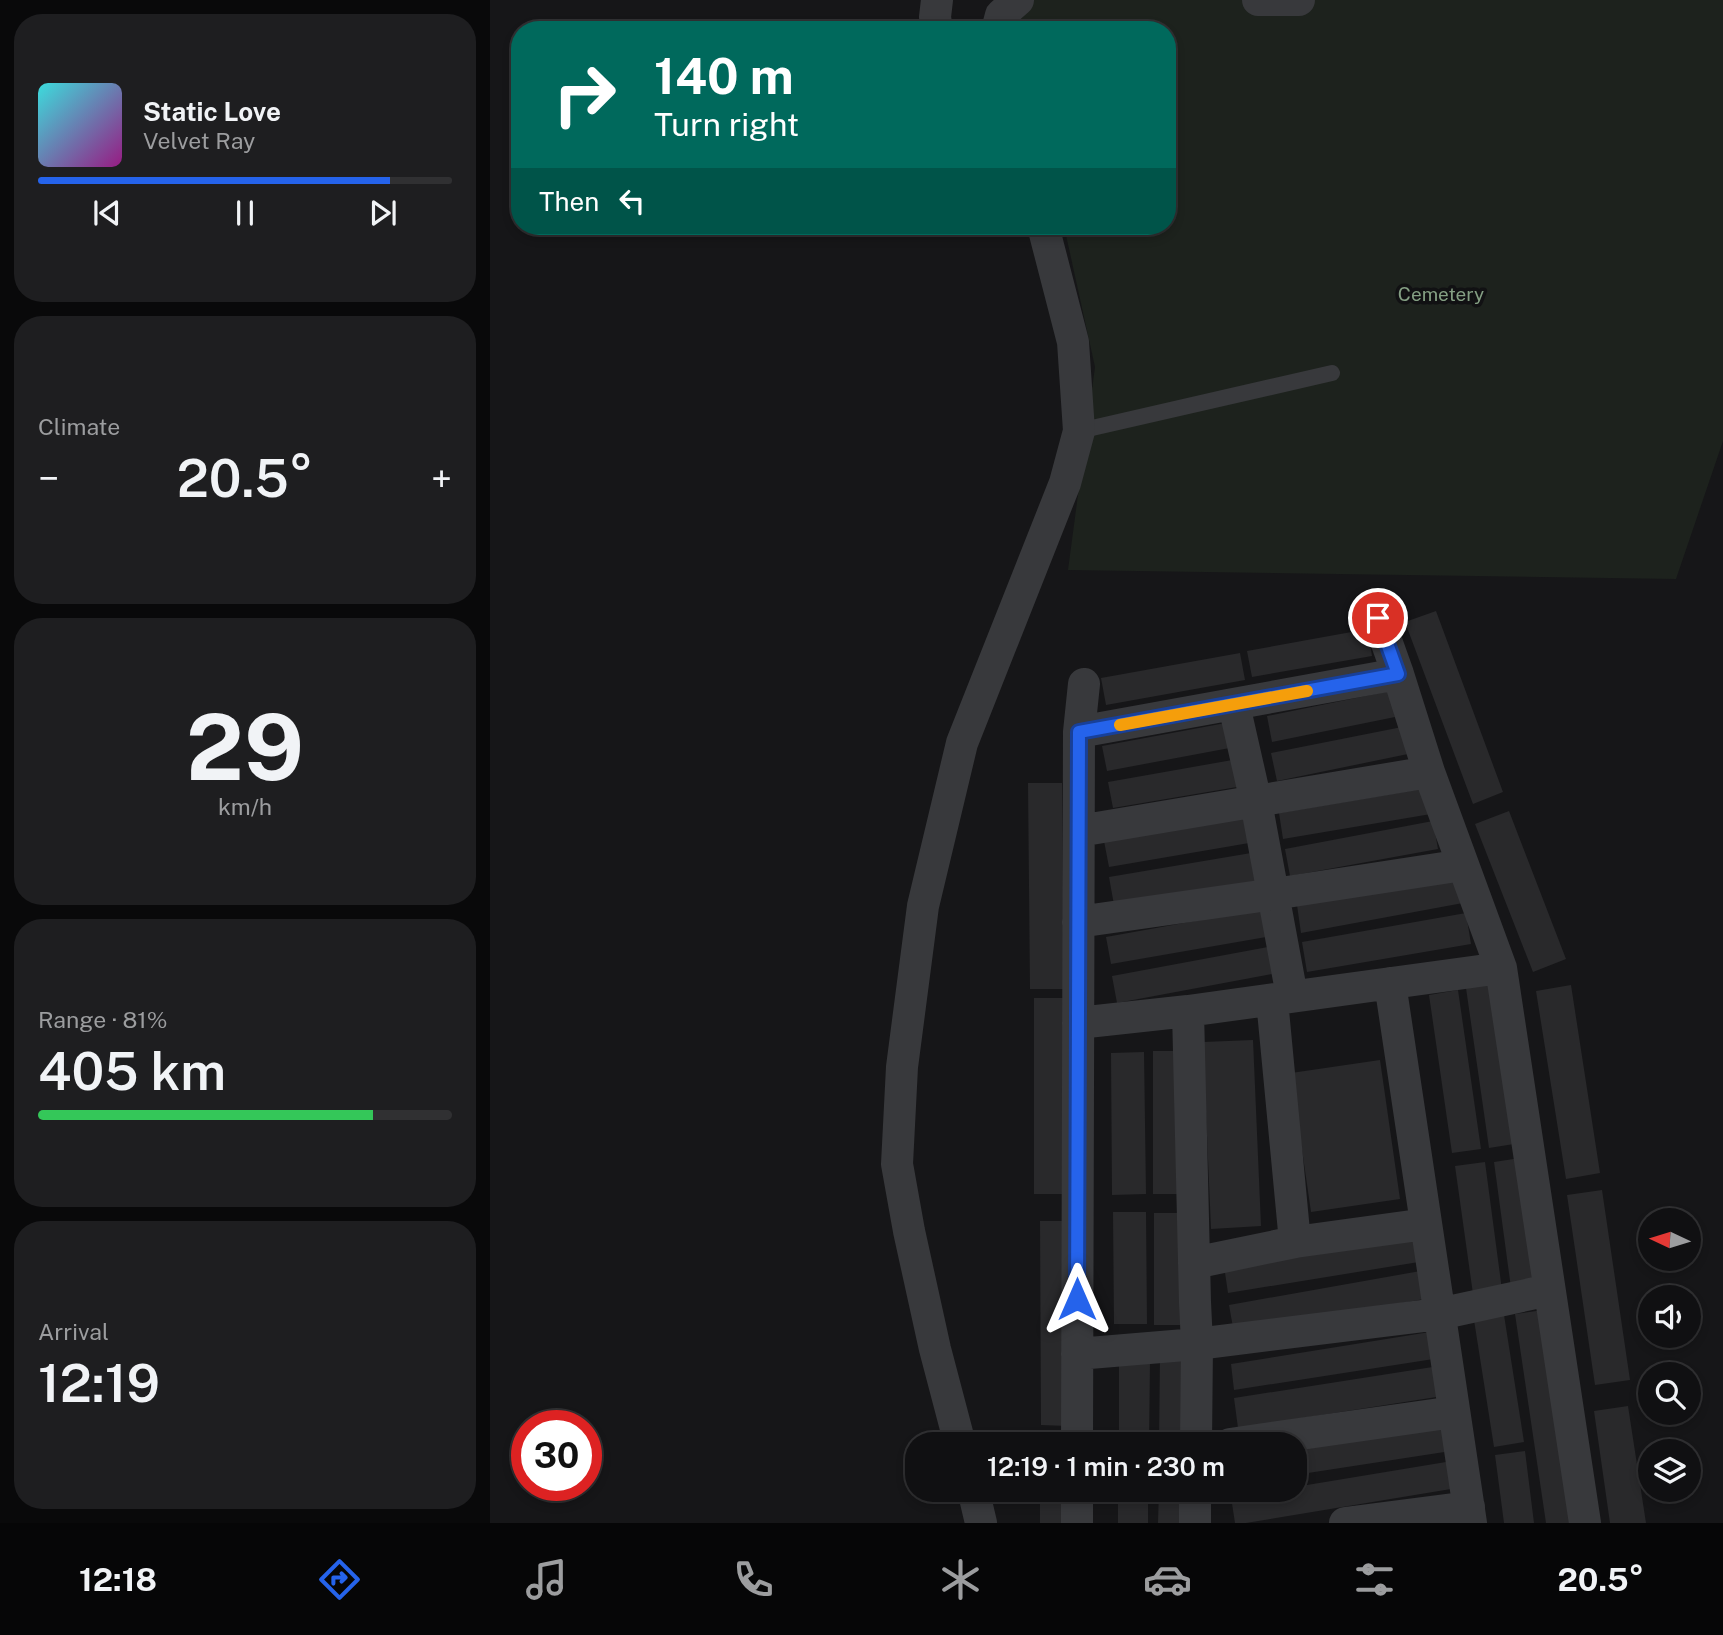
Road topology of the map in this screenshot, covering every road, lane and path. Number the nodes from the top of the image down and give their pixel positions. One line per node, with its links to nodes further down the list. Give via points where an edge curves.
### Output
1 (937, 0): 5 (street)
2 (1018, 0): 6 (street)
3 (1258, 0): 4 (street)
4 (1299, 0)
5 (936, 21)
6 (999, 21)
7 (1044, 235): 9 (street, via 1073,342)
8 (1332, 373): 9 (lane)
9 (1079, 430): 34 (street, via 1065,483 962,743 923,906 902,1066 897,1164)
10 (1378, 618): 11 (street)
11 (1398, 674): 13 (street); 15 (street)
12 (1084, 684): 14 (street)
13 (1234, 705): 14 (street); 16 (street)
14 (1079, 732): 17 (street)
15 (1429, 772): 16 (street); 18 (street)
16 (1256, 802): 17 (street); 19 (street)
17 (1079, 831): 20 (street)
18 (1463, 865): 19 (street); 21 (street)
19 (1274, 894): 20 (street); 23 (street)
20 (1078, 922): 25 (street)
21 (1501, 968): 22 (street); 29 (street)
22 (1390, 983): 23 (street); 26 (street)
23 (1282, 998): 24 (street); 27 (street)
24 (1188, 1011): 25 (street); 28 (street)
25 (1078, 1023): 32 (street)
26 (1426, 1224): 27 (street); 30 (street)
27 (1295, 1242): 28 (street)
28 (1194, 1263): 31 (street)
29 (1549, 1290): 30 (street); 46 (street)
30 (1440, 1314): 31 (street); 33 (street)
31 (1197, 1343): 32 (street); 36 (street)
32 (1077, 1354): 35 (street)
33 (1454, 1412): 37 (street); 41 (street)
34 (957, 1432)
35 (1077, 1432)
36 (1196, 1432)
37 (1307, 1433)
38 (976, 1502): 42 (street)
39 (1077, 1502): 43 (street)
40 (1195, 1502): 44 (street)
41 (1470, 1515): 45 (street)
42 (981, 1523)
43 (1077, 1523)
44 (1195, 1523)
45 (1345, 1523)
46 (1585, 1523)

